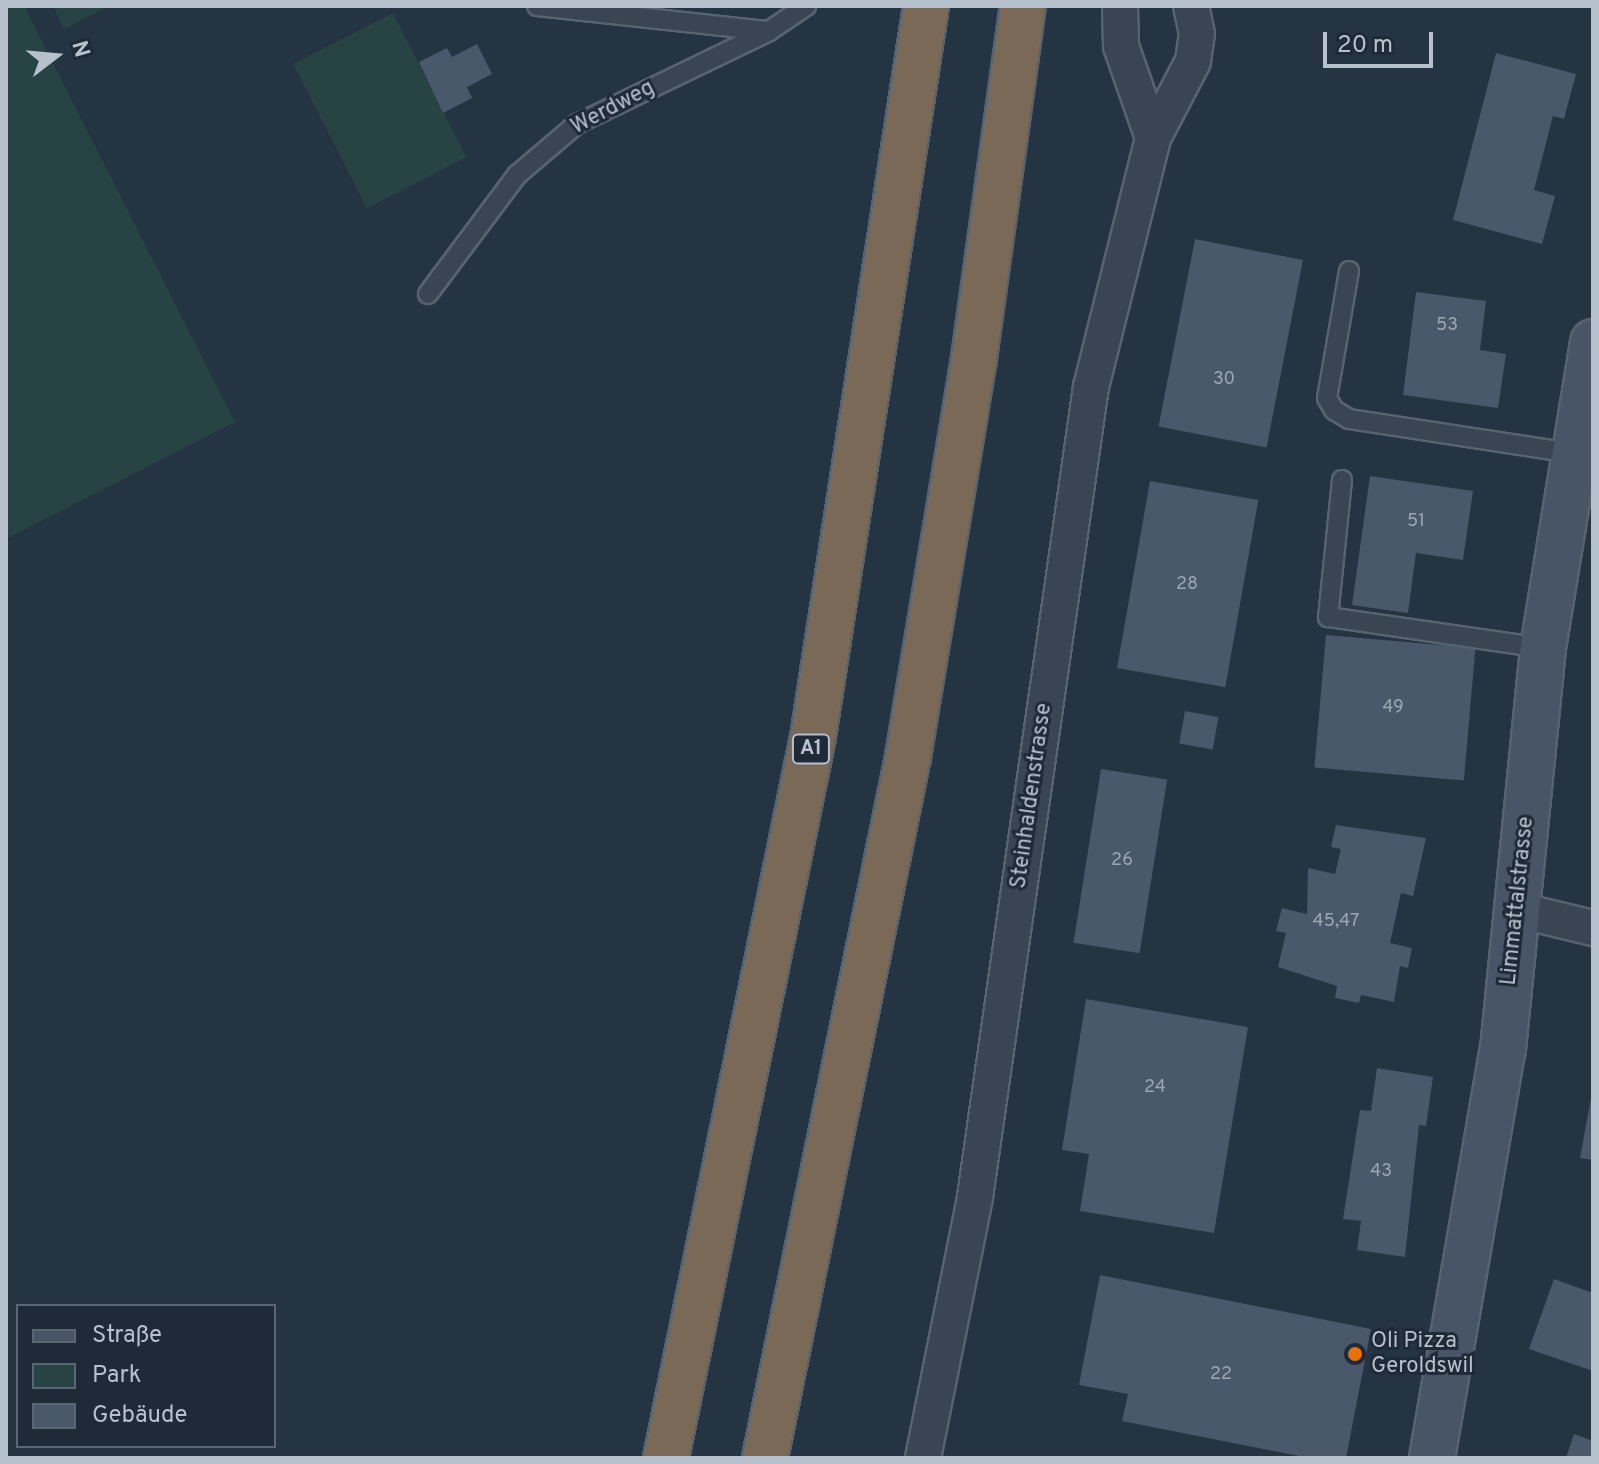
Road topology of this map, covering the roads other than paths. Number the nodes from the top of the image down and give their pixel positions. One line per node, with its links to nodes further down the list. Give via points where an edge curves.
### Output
1 (537, 6): 7 (lane)
2 (806, 6): 7 (lane, Werdweg)
3 (1023, 6): 18 (highway, via 913,727)
4 (1120, 6): 8 (street, via 1121,46)
5 (1191, 6): 8 (street, Steinhaldenstrasse, via 1197,34 1193,61)
6 (924, 20): 17 (highway, A1, via 813,737)
7 (769, 31): 10 (lane, Werdweg, via 577,124 517,175)
8 (1153, 138): 19 (street, Steinhaldenstrasse, via 1091,387 975,1197)
9 (1349, 271): 12 (lane, via 1327,398 1334,410 1349,419)
10 (428, 294)
11 (1593, 342): 12 (main road, Limmattalstrasse)
12 (1571, 453): 14 (main road, Limmattalstrasse)
13 (1342, 480): 14 (lane, via 1328,617)
14 (1543, 648): 15 (main road, Limmattalstrasse)
15 (1518, 910): 16 (street); 20 (main road, Limmattalstrasse, via 1501,1063)
16 (1593, 928)
17 (666, 1458)
18 (765, 1458)
19 (923, 1458)
20 (1432, 1458)

